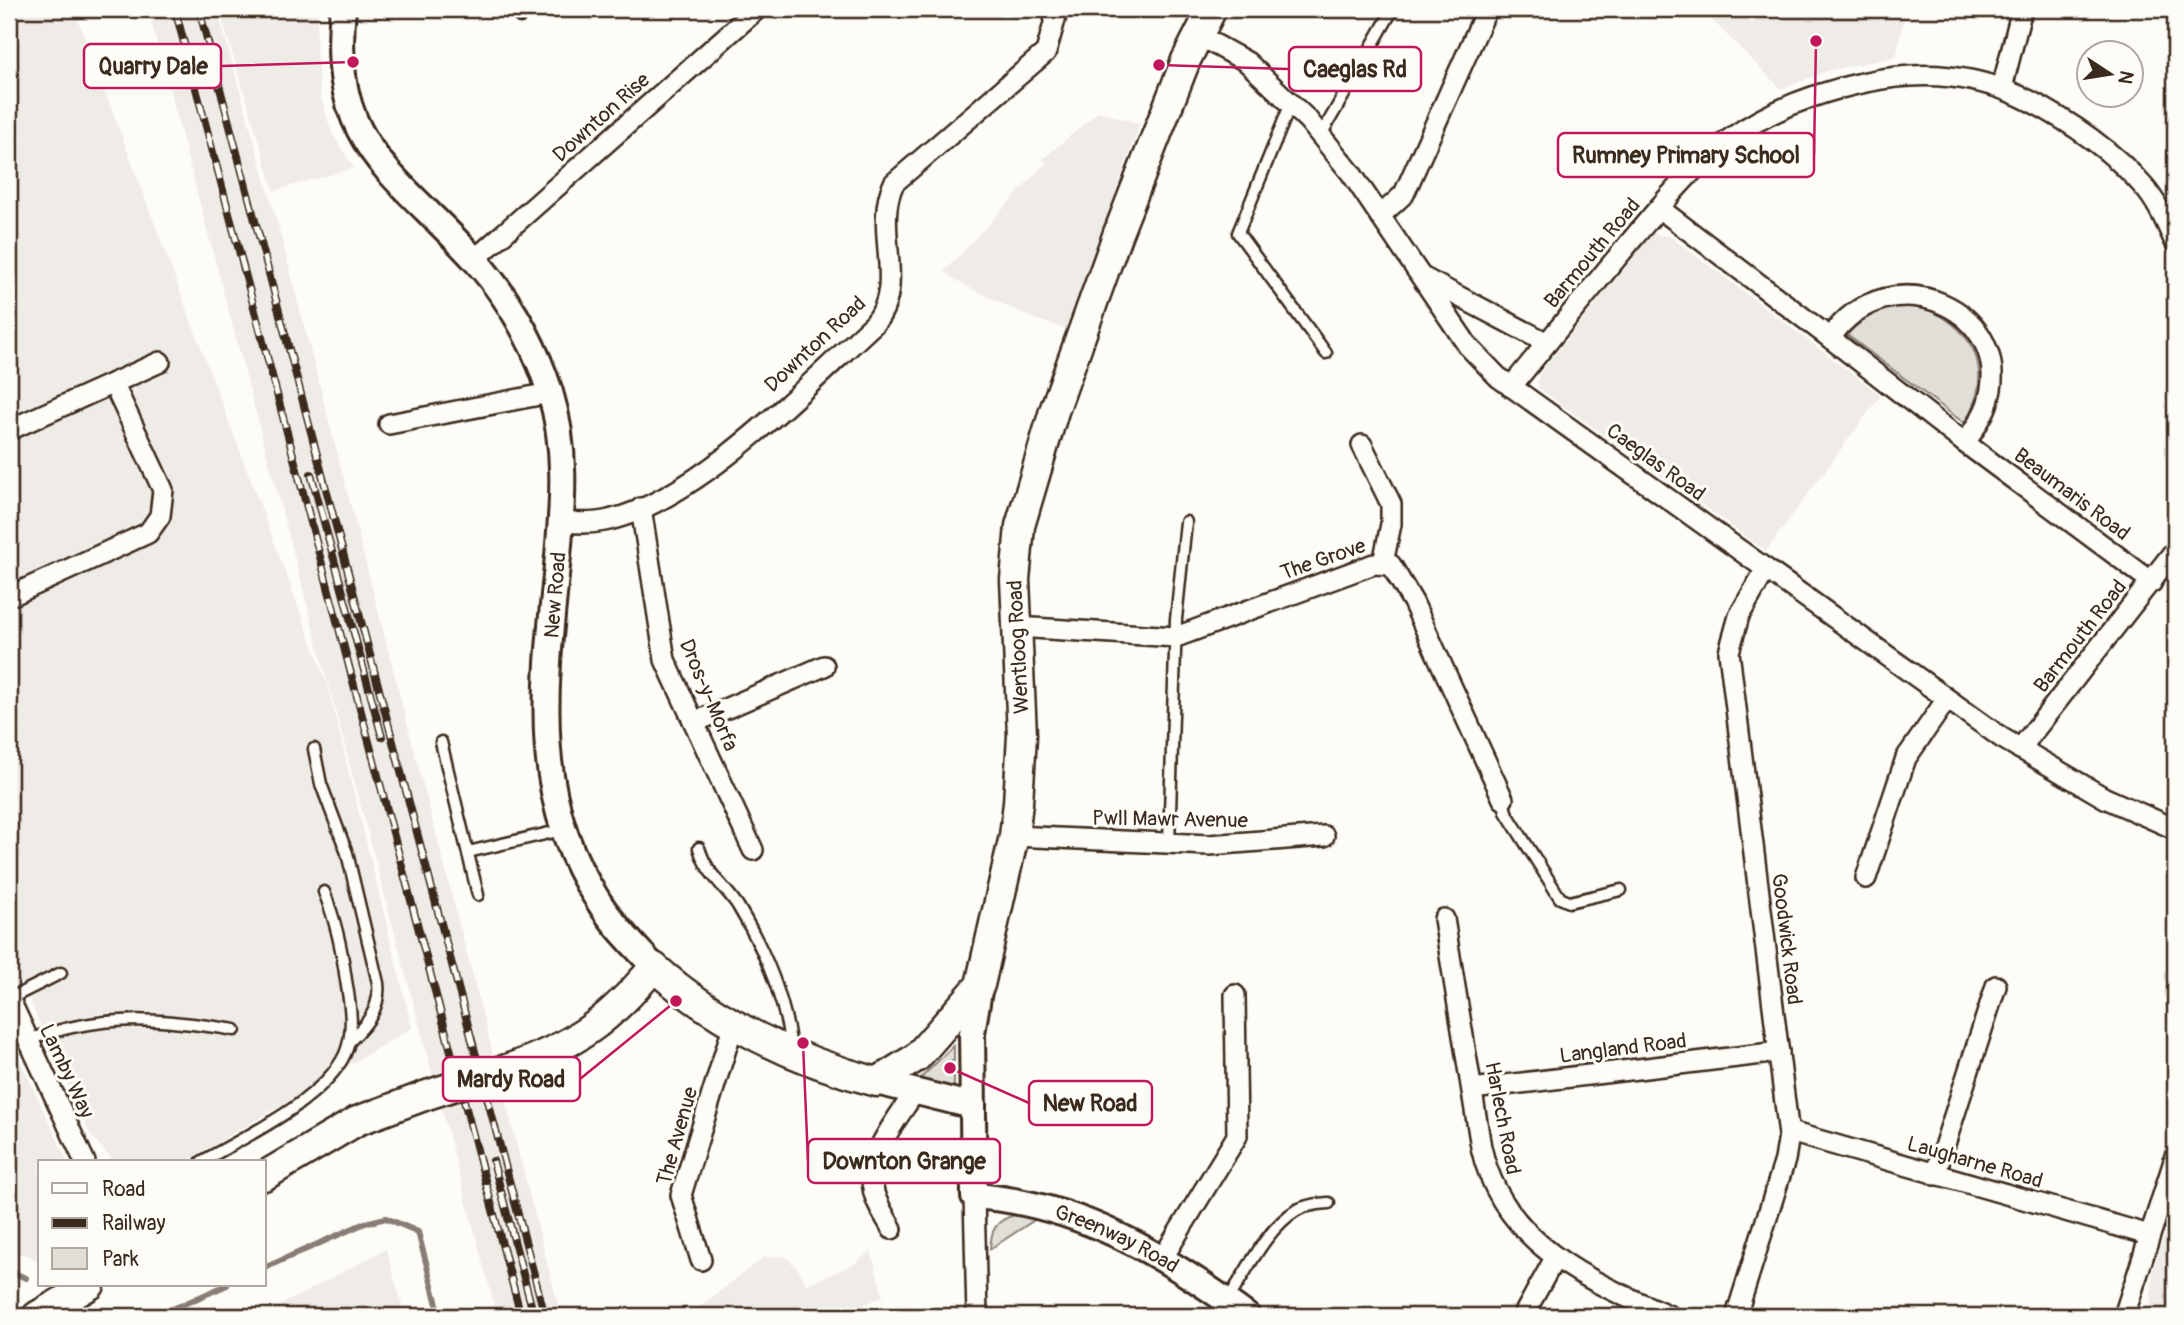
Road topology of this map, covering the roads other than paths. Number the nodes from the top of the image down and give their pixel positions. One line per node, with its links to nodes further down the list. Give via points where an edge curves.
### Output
1 (343, 9): 15 (street, New Road, via 342,78 362,138 391,178)
2 (757, 9): 15 (street, Downton Rise)
3 (1058, 9): 28 (street, Downton Road, via 1046,52 894,183 887,202 889,293 884,314 726,455)
4 (1212, 9): 8 (main road, Wentloog Road)
5 (1393, 9): 11 (lane)
6 (1487, 9): 13 (street, via 1404,194)
7 (2022, 9): 9 (street)
8 (1198, 35): 10 (street, Caeglas Road, via 1247,62); 36 (main road, Wentloog Road, via 1118,233 1038,461 1016,553)
9 (2002, 88): 12 (street, Barmouth Road, via 1930,74 1865,82 1803,100 1732,137); 14 (street, Barmouth Road, via 2063,121 2127,170 2156,203)
10 (1292, 102): 11 (street, Caeglas Road); 19 (lane, via 1238,233)
11 (1321, 135): 13 (street, Caeglas Road)
12 (1659, 208): 17 (street, Beaumaris Road); 18 (street, Barmouth Road)
13 (1380, 216): 16 (street, Caeglas Road)
14 (2175, 242)
15 (474, 260): 23 (street, New Road, via 512,308)
16 (1421, 276): 18 (street); 22 (street, Caeglas Road, via 1468,346)
17 (1830, 338): 26 (street, Beaumaris Road); 26 (street, via 1853,313 1888,297 1923,296 1954,309 1982,343 1991,377 1987,404)
18 (1546, 343): 22 (street, Barmouth Road)
19 (1326, 353)
20 (160, 362): 21 (street)
21 (113, 383): 25 (street); 35 (street, via 163,490 160,516 148,533 15,594)
22 (1511, 387): 33 (street, Caeglas Road)
23 (550, 393): 24 (street); 29 (street, New Road, via 562,456)
24 (389, 424)
25 (9, 430)
26 (1965, 443): 34 (street, Beaumaris Road)
27 (1362, 445): 32 (street, via 1392,513)
28 (641, 508): 29 (street, Downton Road, via 606,521); 40 (street, Dros-y-Morfa, via 661,645)
29 (561, 522): 45 (street, New Road, via 545,733 550,781)
30 (1186, 522): 37 (lane)
31 (2173, 559): 34 (street, Barmouth Road)
32 (1383, 563): 37 (street, The Grove); 44 (street, The Grove, via 1397,570)
33 (1766, 569): 39 (street, Caeglas Road); 69 (street, Goodwick Road, via 1739,616 1729,652)
34 (2152, 582): 43 (street, Barmouth Road)
35 (9, 592)
36 (1017, 627): 37 (street, The Grove); 47 (main road, Wentloog Road, via 1022,734)
37 (1175, 637): 49 (lane)
38 (824, 666): 40 (street)
39 (1947, 699): 43 (street, Caeglas Road); 53 (street, via 1906,758)
40 (695, 722): 51 (street, Dros-y-Morfa)
41 (442, 742): 52 (lane)
42 (314, 749): 67 (lane, via 321,784 346,853 380,993 372,1017)
43 (2020, 749): 46 (street, Caeglas Road, via 2105,798)
44 (1503, 799): 54 (lane, via 1506,812 1560,898 1569,902)
45 (563, 830): 52 (lane); 58 (street, New Road, via 598,901)
46 (2175, 830)
47 (1014, 836): 49 (street, Pwll Mawr Avenue); 60 (main road, Wentloog Road)
48 (1324, 836): 49 (street, Pwll Mawr Avenue, via 1239,845)
49 (1169, 845)
50 (699, 848): 68 (lane, via 709,875 736,904 761,950 787,1020)
51 (753, 850)
52 (468, 852): 56 (lane)
53 (1866, 878)
54 (1621, 890)
55 (324, 892): 67 (lane, via 344,965)
56 (478, 895)
57 (1444, 919): 71 (street, Harlech Road)
58 (654, 967): 64 (main road, New Road, via 684,993); 78 (main road, bridge, via 587,1033 546,1055 357,1121)
59 (61, 973): 63 (lane)
60 (980, 985): 70 (main road, via 918,1057); 73 (street, Wentloog Road, via 972,1033)
61 (1996, 986): 79 (street)
62 (1235, 996): 85 (street, via 1237,1136)
63 (10, 1004): 66 (street, Lamby Way)
64 (734, 1023): 68 (main road, New Road); 86 (street, The Avenue, via 681,1195)
65 (235, 1030): 66 (lane, via 118,1020 67,1026)
66 (28, 1040): 76 (street, Lamby Way)
67 (349, 1043): 77 (lane, via 337,1068 290,1109)
68 (792, 1052): 70 (main road, New Road)
69 (1779, 1052): 71 (street, Langland Road); 74 (street, Goodwick Road)
70 (877, 1082): 72 (street, New Road)
71 (1472, 1089): 84 (street, Harlech Road, via 1491,1184 1519,1225)
72 (914, 1093): 73 (street, New Road); 82 (street, via 871,1173 873,1191)
73 (973, 1106): 80 (street, Wentloog Road)
74 (1789, 1135): 79 (street, Laugharne Road); 94 (street, Goodwick Road)
75 (2175, 1158): 83 (street)
76 (84, 1160)
77 (204, 1160)
78 (266, 1175)
79 (1935, 1175): 83 (street, Laugharne Road)
80 (974, 1196): 85 (street, Greenway Road, via 1034,1203 1068,1213); 90 (street, Wentloog Road)
81 (1329, 1203): 88 (lane, via 1311,1205 1288,1216)
82 (892, 1229)
83 (2149, 1235): 95 (street)
84 (1555, 1258): 92 (street); 93 (street, Harlech Road)
85 (1162, 1259): 88 (street, Greenway Road)
86 (701, 1260)
87 (88, 1286): 89 (main road)
88 (1226, 1301): 91 (street, Greenway Road)
89 (37, 1316)
90 (977, 1316)
91 (1247, 1316)
92 (1523, 1316)
93 (1670, 1316)
94 (1736, 1316)
95 (2124, 1316)

